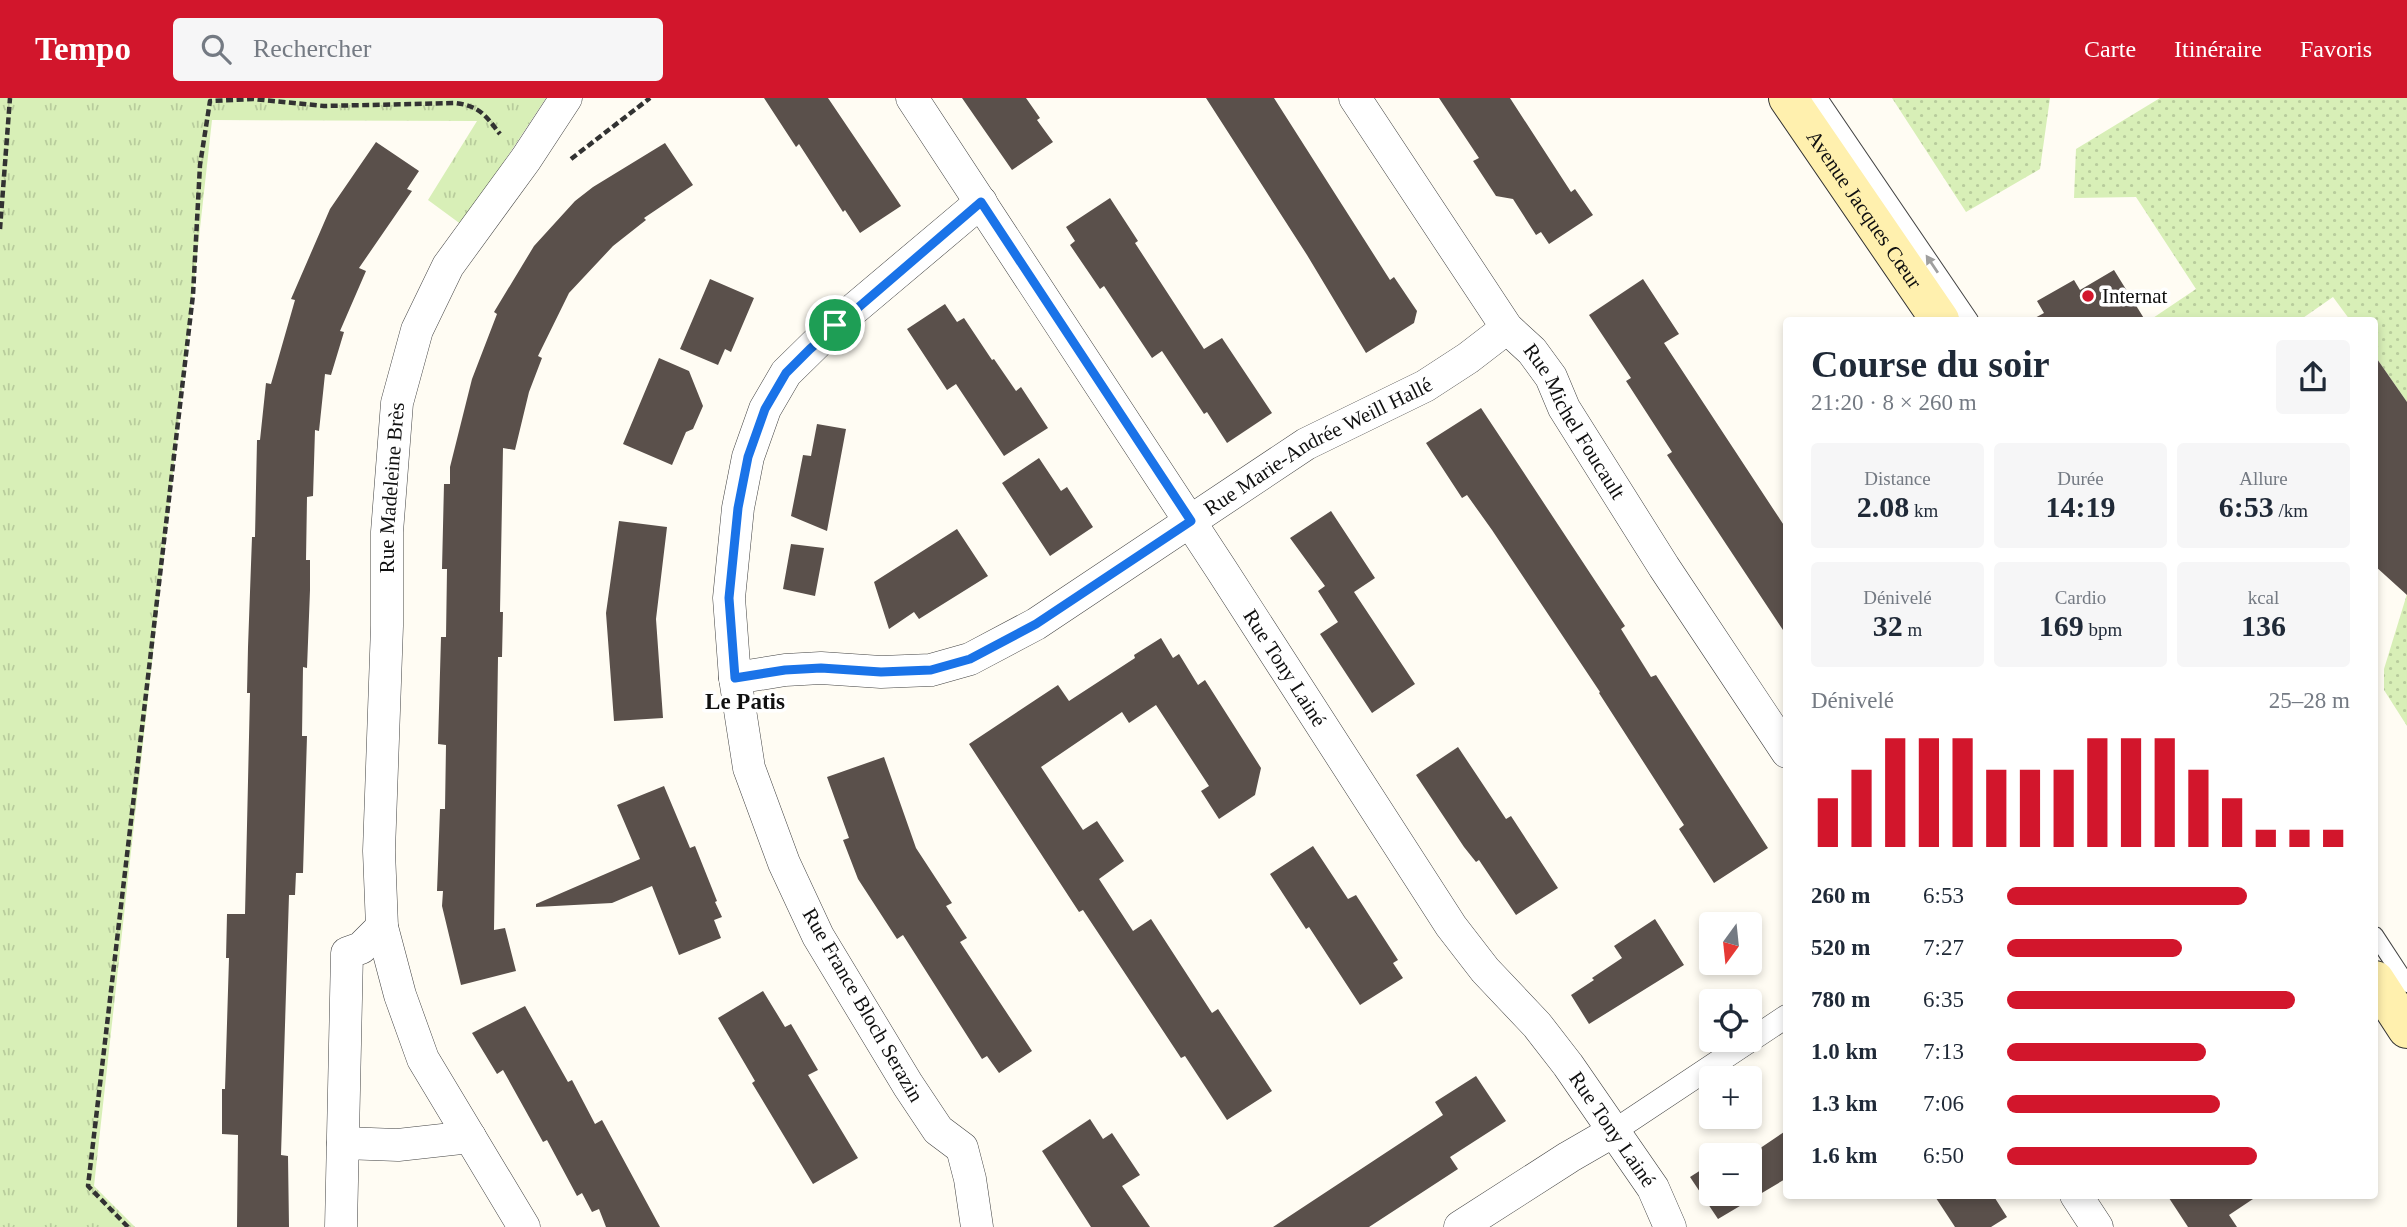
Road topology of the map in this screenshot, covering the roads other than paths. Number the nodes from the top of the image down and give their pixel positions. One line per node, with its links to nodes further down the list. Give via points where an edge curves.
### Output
1 (566, 98): 13 (street, Rue Madeleine Brès, via 448,266 417,330 397,403 387,532 379,851)
2 (912, 98): 6 (street, Rue Tony Lainé)
3 (1355, 98): 9 (street, Rue Michel Foucault)
4 (1788, 98): 7 (main road, Avenue Jacques Cœur)
5 (1819, 98): 8 (lane, one-way to 5)
6 (981, 202): 10 (street, Rue Tony Lainé); 11 (street, Rue France Bloch Serazin, via 810,349 786,373 765,409 748,457 738,508 729,598)
7 (1938, 317)
8 (1968, 317)
9 (1507, 328): 10 (street, Rue Marie-Andrée Weill Hallé, via 1425,386 1306,444); 12 (street, Rue Michel Foucault, via 1551,377 1571,420)
10 (1191, 521): 11 (street, Rue Marie-Andrée Weill Hallé, via 1036,624 970,659 931,670 821,668); 19 (street, Rue Tony Lainé, via 1451,926 1537,1025)
11 (735, 678): 25 (street, Rue France Bloch Serazin, via 750,768 783,863 818,936 908,1085 938,1130 962,1148)
12 (1783, 746)
13 (382, 927): 20 (street, Rue Madeleine Brès, via 423,1059); 21 (street, via 362,948 347,953)
14 (2378, 940): 15 (lane)
15 (2407, 984)
16 (2378, 985): 18 (main road)
17 (1783, 1019): 19 (street)
18 (2407, 1029)
19 (1614, 1131): 26 (street); 27 (street, Rue Tony Lainé, via 1653,1188)
20 (471, 1137): 21 (street, via 398,1145); 24 (street, Rue Madeleine Brès)
21 (343, 1143): 23 (street)
22 (2078, 1199): 28 (street)
23 (341, 1227)
24 (524, 1227)
25 (977, 1227)
26 (1461, 1227)
27 (1671, 1227)
28 (2096, 1227)

